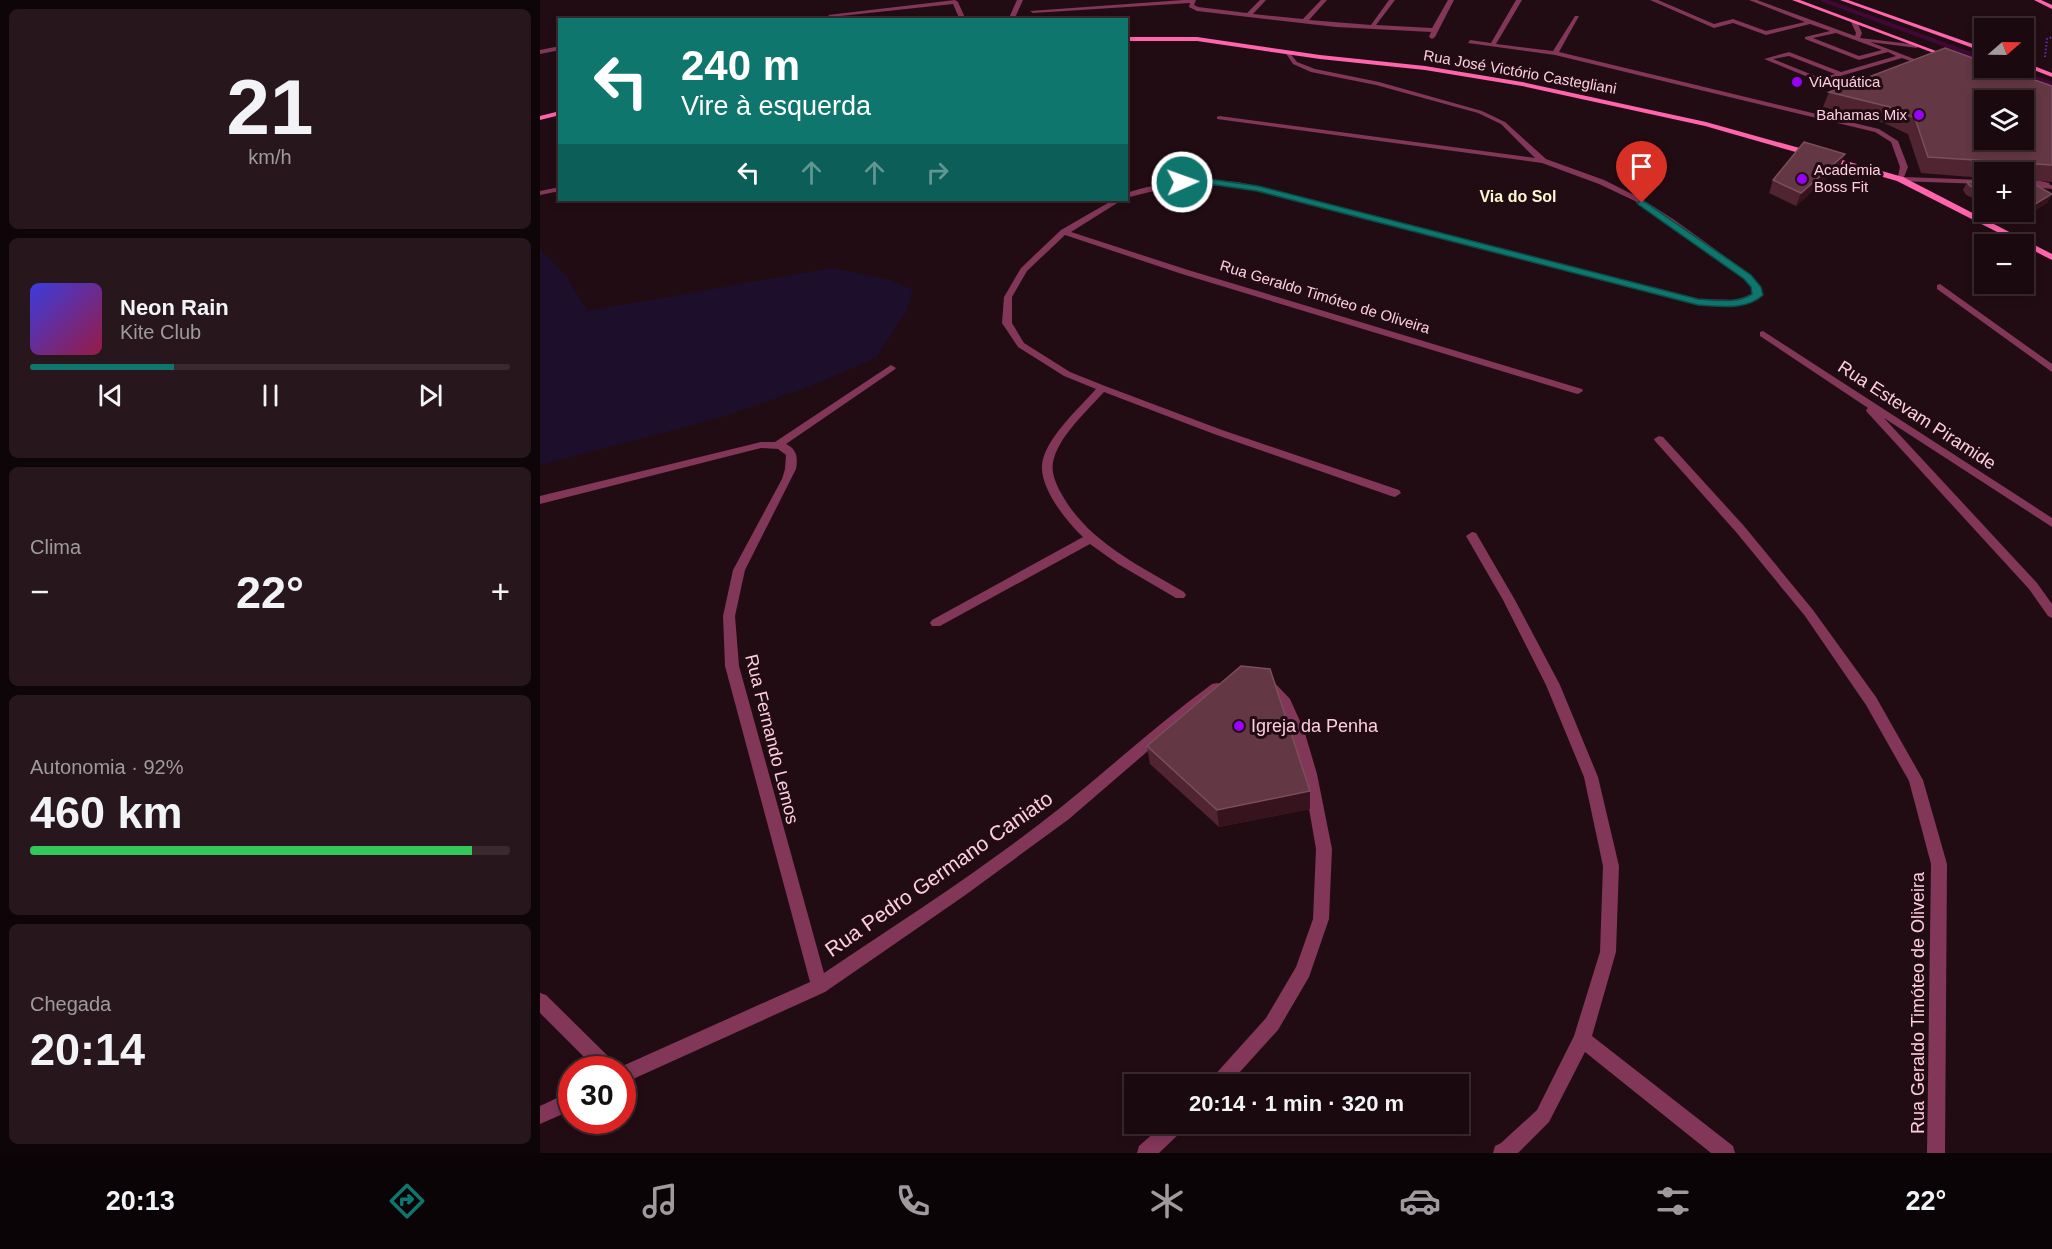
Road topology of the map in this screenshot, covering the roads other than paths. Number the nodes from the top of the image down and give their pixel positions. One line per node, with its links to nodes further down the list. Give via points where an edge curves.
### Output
1 (1020, 0): 20 (street)
2 (1034, 0): 16 (street)
3 (1263, 0): 17 (street)
4 (1324, 0): 21 (street)
5 (1392, 0): 24 (street)
6 (1451, 0): 24 (street, via 1433,34)
7 (1519, 0): 29 (street)
8 (1653, 0): 22 (street, via 1714,26 1733,21 1766,33)
9 (1752, 0): 22 (street)
10 (1795, 0): 23 (street)
11 (1843, 0): 31 (street)
12 (2037, 0): 14 (street)
13 (1194, 1): 16 (street); 17 (street, via 1191,6 1197,9)
14 (2052, 7)
15 (831, 15): 19 (street, via 955,2)
16 (1032, 15)
17 (1248, 15): 21 (street)
18 (1577, 17): 36 (street)
19 (962, 18)
20 (1012, 18)
21 (1305, 21): 24 (street)
22 (1810, 22): 25 (street)
23 (1854, 22): 27 (street, via 1859,33); 30 (street)
24 (1373, 26)
25 (1834, 32): 27 (street); 33 (street, via 1807,38 1859,58)
26 (1128, 39): 35 (street, Rua José Victório Castegliani, via 1197,39)
27 (1856, 40): 30 (street, via 1879,39); 33 (street)
28 (1470, 42): 29 (street)
29 (1493, 44): 36 (street)
30 (1917, 46): 38 (street)
31 (1974, 47)
32 (558, 48): 34 (street)
33 (1886, 51): 37 (street)
34 (540, 52)
35 (1287, 53): 46 (street, via 1295,63 1313,71 1377,83 1480,112 1516,132); 47 (street, Rua José Victório Castegliani, via 1425,68 1553,90 1706,124)
36 (1555, 53): 47 (street, via 1877,130 1894,141 1904,167)
37 (1901, 56): 39 (street); 41 (street)
38 (1951, 58)
39 (1933, 68)
40 (2034, 68): 42 (street)
41 (1839, 73): 41 (street, via 1816,79 1767,59 1789,54)
42 (2051, 74)
43 (558, 114): 44 (street)
44 (540, 118)
45 (1219, 118): 46 (street)
46 (1542, 161): 54 (street, via 1588,176 1651,209 1748,277 1758,295 1748,301 1726,304 1698,302 1238,184 1182,182)
47 (1900, 179): 48 (street); 57 (street, Rua José Victório Castegliani)
48 (1974, 182)
49 (2034, 182): 51 (street)
50 (2034, 185): 51 (street)
51 (2049, 186)
52 (558, 189): 53 (street)
53 (540, 193)
54 (1128, 195)
55 (1116, 201): 56 (street)
56 (1064, 232): 62 (street, via 1024,270 1008,297 1007,323 1021,345 1043,361); 63 (street, Rua Geraldo Timóteo de Oliveira)
57 (2052, 257)
58 (1940, 288): 61 (street)
59 (1763, 334): 64 (street, Rua Estevam Piramide)
60 (891, 368): 66 (street)
61 (2052, 369)
62 (1102, 388): 67 (street); 72 (street, via 1048,458 1047,474 1054,494)
63 (1578, 391)
64 (1858, 396): 70 (street, Rua Estevam Piramide); 74 (street, via 2025,578)
65 (1659, 439): 90 (street, Rua Geraldo Timóteo de Oliveira, via 1809,614 1871,701 1916,780 1939,864)
66 (779, 444): 68 (street, via 736,450); 78 (street, Rua Fernando Lemos, via 793,455 793,466 739,570 729,616 732,666)
67 (1395, 493)
68 (545, 499): 69 (street)
69 (540, 511)
70 (2052, 523)
71 (1472, 537): 80 (street, via 1553,685 1591,777 1611,867 1608,952)
72 (1091, 538): 73 (street); 75 (street)
73 (1180, 595)
74 (2052, 613)
75 (936, 623)
76 (1255, 679): 83 (street, via 1271,686 1285,703 1310,774 1323,849 1322,919 1303,971 1272,1024)
77 (1230, 680): 78 (street, Rua Pedro Germano Caniato, via 1180,715 1064,814)
78 (819, 986): 82 (street, Rua Pedro Germano Caniato)
79 (540, 1001): 81 (street)
80 (1582, 1039): 88 (street, via 1543,1116); 89 (street)
81 (596, 1056)
82 (636, 1069)
83 (1227, 1074)
84 (558, 1107): 85 (street)
85 (540, 1115)
86 (1166, 1134): 87 (street)
87 (1146, 1153)
88 (1502, 1153)
89 (1726, 1153)
90 (1936, 1153)

